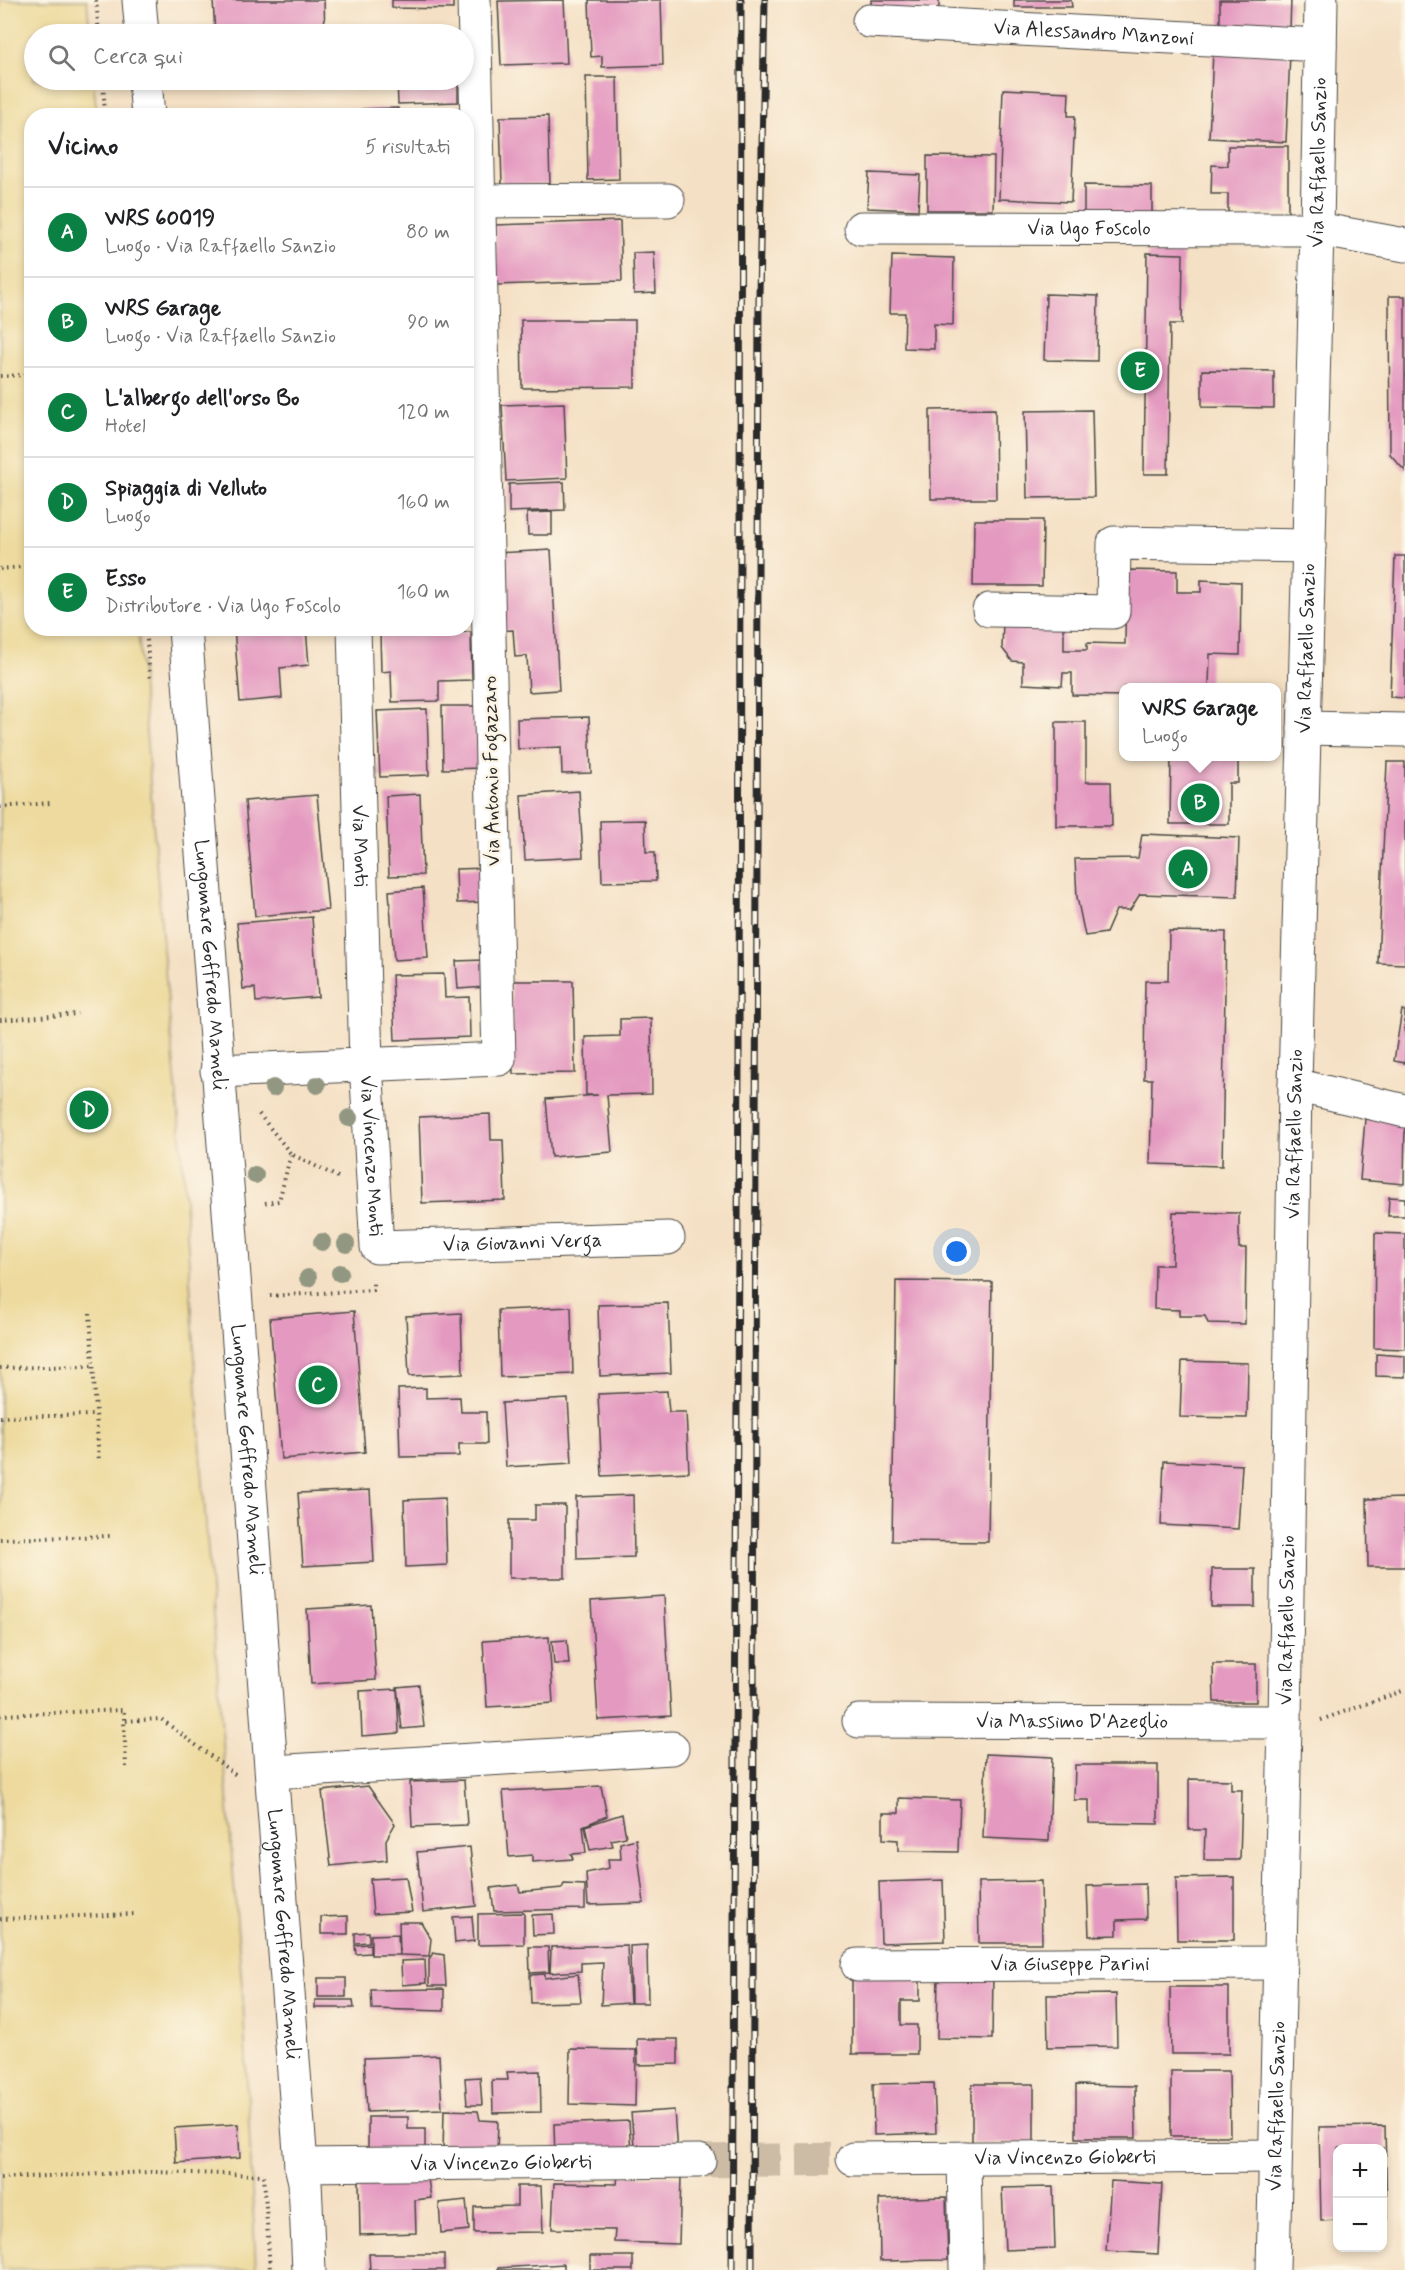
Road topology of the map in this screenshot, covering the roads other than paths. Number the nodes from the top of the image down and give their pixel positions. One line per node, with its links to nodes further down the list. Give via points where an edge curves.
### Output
1 (139, 0): 5 (street)
2 (474, 0): 6 (street)
3 (1321, 0): 7 (street, Via Raffaello Sanzio)
4 (869, 21): 7 (street, Via Alessandro Manzoni)
5 (141, 24)
6 (474, 24)
7 (1320, 45): 15 (street, Via Raffaello Sanzio)
8 (146, 90): 10 (street)
9 (474, 90): 11 (street)
10 (147, 108)
11 (473, 108)
12 (668, 200): 13 (street)
13 (474, 201)
14 (861, 228): 15 (street, Via Ugo Foscolo)
15 (1317, 229): 17 (street, Via Ugo Foscolo); 18 (street, Via Raffaello Sanzio)
16 (474, 234): 24 (street, Via Antonio Fogazzaro, via 499,1059)
17 (1405, 245)
18 (1309, 546): 19 (street, via 1114,543 1113,612); 22 (street, Via Raffaello Sanzio)
19 (989, 610)
20 (186, 636): 25 (street, Lungomare Goffredo Mameli)
21 (354, 636): 24 (street, Via Monti)
22 (1304, 728): 23 (street); 26 (street, Via Raffaello Sanzio)
23 (1405, 730)
24 (366, 1064): 25 (street, Via Antonio Fogazzaro); 29 (street, Via Vincenzo Monti)
25 (217, 1071): 33 (street, Lungomare Goffredo Mameli)
26 (1294, 1084): 27 (street); 31 (street, Via Raffaello Sanzio)
27 (1405, 1111)
28 (668, 1238): 29 (street, Via Giovanni Verga)
29 (375, 1263)
30 (859, 1721): 31 (street, Via Massimo D'Azeglio)
31 (1285, 1722): 34 (street, Via Raffaello Sanzio)
32 (672, 1748): 33 (street)
33 (273, 1772): 40 (street, Lungomare Goffredo Mameli)
34 (1280, 1963): 35 (street, Via Giuseppe Parini); 36 (street, Via Raffaello Sanzio)
35 (858, 1965)
36 (1275, 2156): 37 (street, Via Vincenzo Gioberti); 43 (street, Via Raffaello Sanzio)
37 (964, 2158): 38 (street, Via Vincenzo Gioberti); 42 (street)
38 (853, 2159)
39 (699, 2161): 40 (street, Via Vincenzo Gioberti)
40 (301, 2165): 41 (street, Lungomare Goffredo Mameli)
41 (309, 2270)
42 (966, 2270)
43 (1273, 2270)

